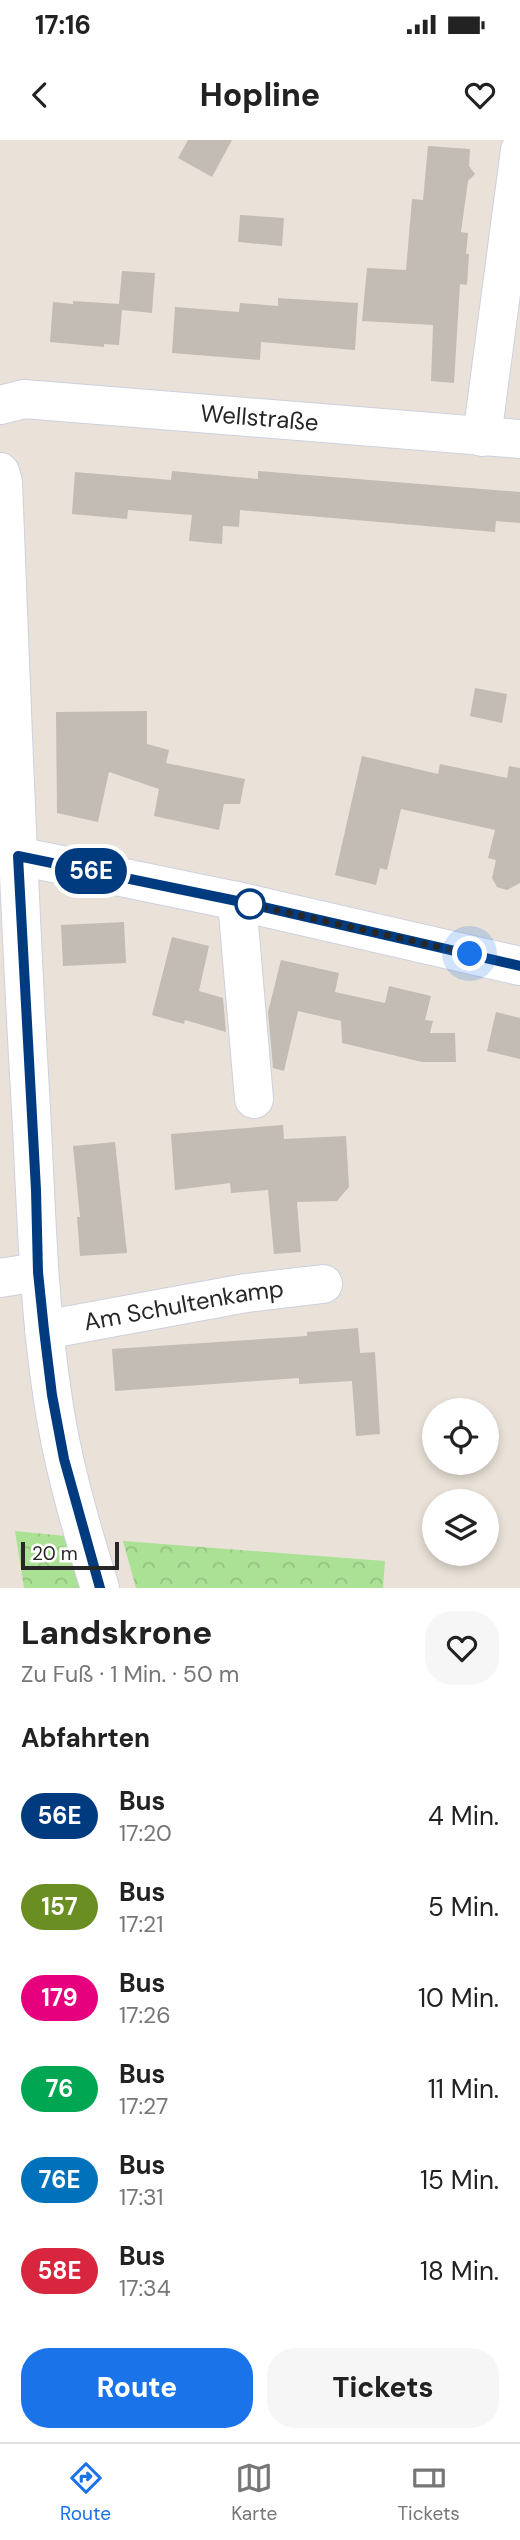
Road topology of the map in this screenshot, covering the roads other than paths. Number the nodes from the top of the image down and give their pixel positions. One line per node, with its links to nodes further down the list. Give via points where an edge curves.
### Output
1 (520, 150): 3 (street)
2 (0, 405): 3 (street, Wellstraße, via 24,399)
3 (482, 437): 4 (street, Wellstraße)
4 (520, 439)
5 (0, 472): 6 (street, via 4,482)
6 (18, 856): 7 (street); 10 (street)
7 (237, 901): 8 (street); 9 (street)
8 (520, 966)
9 (254, 1099)
10 (38, 1272): 11 (street); 13 (street)
11 (0, 1278)
12 (323, 1284): 13 (street, Am Schultenkamp, via 246,1293)
13 (44, 1330): 14 (street, via 64,1459)
14 (100, 1588)

